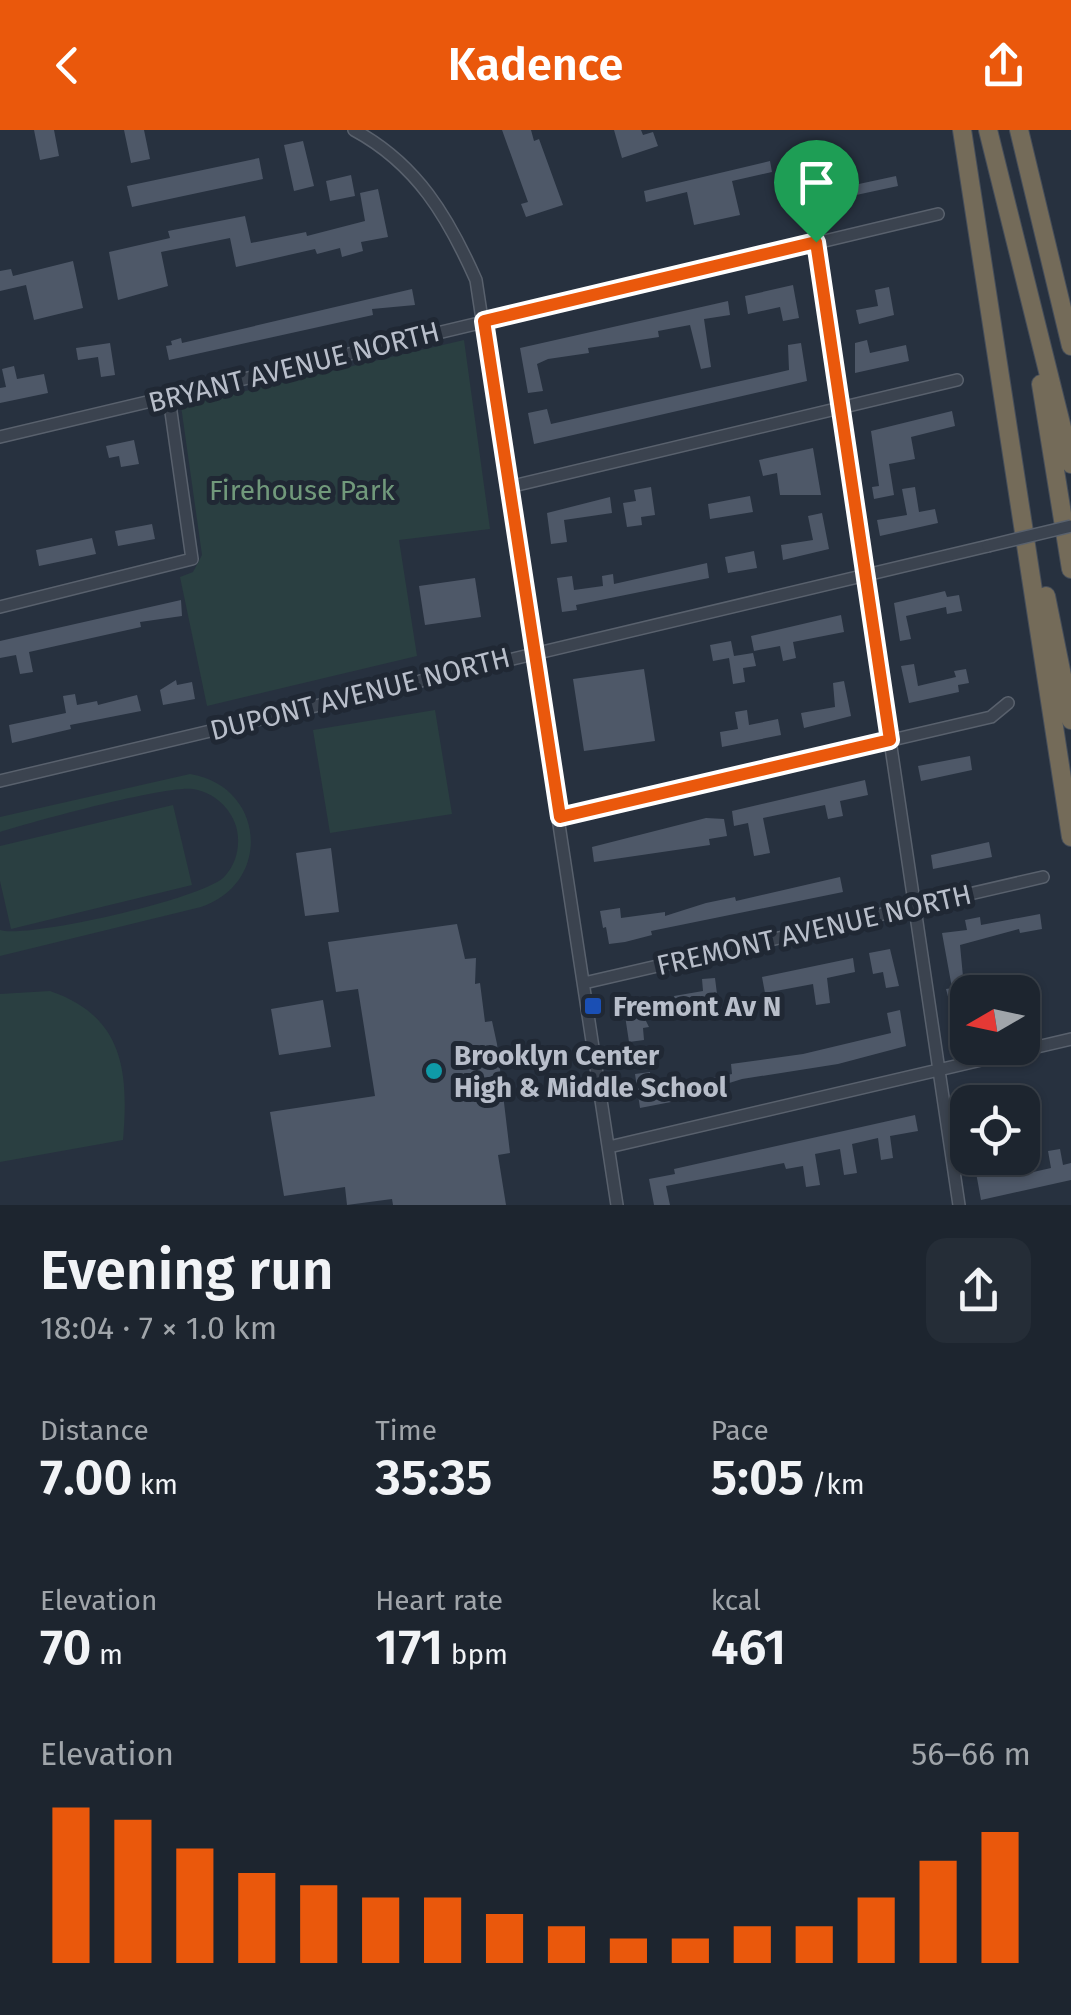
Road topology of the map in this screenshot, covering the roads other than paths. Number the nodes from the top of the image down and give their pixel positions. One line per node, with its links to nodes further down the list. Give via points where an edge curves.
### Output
1 (354, 130): 7 (street, via 396,157 442,209 476,280)
2 (962, 130): 10 (highway)
3 (988, 130): 8 (highway)
4 (1020, 130): 9 (highway)
5 (938, 214): 6 (street, BRYANT AVENUE NORTH)
6 (816, 242): 7 (street, BRYANT AVENUE NORTH); 13 (street)
7 (484, 321): 12 (street, BRYANT AVENUE NORTH); 16 (street)
8 (1038, 344): 15 (highway); 18 (highway)
9 (1071, 346)
10 (997, 351): 23 (highway); 27 (highway)
11 (957, 380): 13 (street)
12 (169, 398): 14 (street, BRYANT AVENUE NORTH); 20 (street, via 192,559)
13 (841, 409): 16 (street); 19 (street)
14 (0, 437)
15 (1071, 464)
16 (510, 487): 21 (street)
17 (1071, 526): 19 (street, DUPONT AVENUE NORTH, bridge)
18 (1071, 569)
19 (866, 576): 21 (street, DUPONT AVENUE NORTH); 24 (street)
20 (0, 607)
21 (535, 652): 25 (street, DUPONT AVENUE NORTH); 26 (street)
22 (1008, 704): 24 (street, via 990,717)
23 (1071, 720)
24 (890, 740): 26 (street); 29 (street)
25 (0, 781)
26 (560, 817): 30 (street)
27 (1071, 838)
28 (1043, 877): 29 (street, FREMONT AVENUE NORTH)
29 (915, 907): 30 (street, FREMONT AVENUE NORTH); 32 (street)
30 (584, 983): 33 (street)
31 (1071, 1039): 32 (street)
32 (939, 1070): 33 (street); 35 (street)
33 (609, 1146): 34 (street)
34 (617, 1205)
35 (959, 1205)

